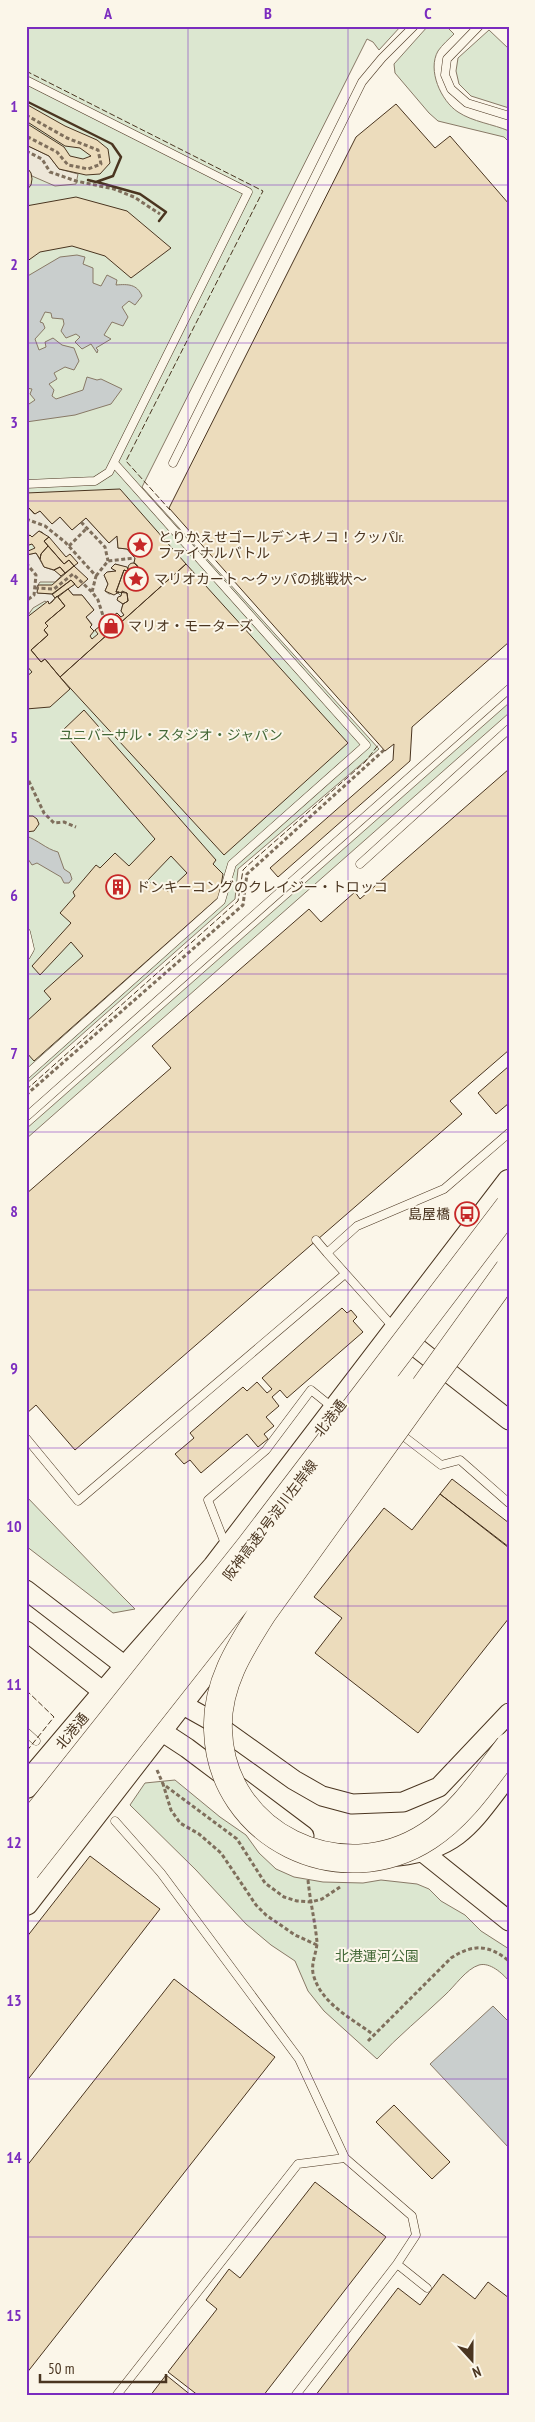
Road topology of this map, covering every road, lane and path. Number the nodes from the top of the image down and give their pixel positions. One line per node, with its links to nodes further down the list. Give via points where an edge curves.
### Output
1 (414, 26): 10 (lane, via 362,82)
2 (479, 26): 5 (lane, via 448,59 445,76 451,88 467,103)
3 (26, 80): 9 (lane, via 248,192)
4 (26, 115): 6 (path, via 67,138 98,150 100,164 88,169 68,165 57,152)
5 (509, 116)
6 (26, 136)
7 (26, 151): 8 (path, via 42,159 50,172 114,189 134,197)
8 (160, 214)
9 (114, 463): 11 (lane, via 109,472 95,481); 31 (lane, via 366,745 232,864 221,901)
10 (174, 463)
11 (26, 484)
12 (26, 519): 15 (path, via 45,526)
13 (81, 522): 14 (path)
14 (86, 529): 15 (path); 17 (path, via 105,547)
15 (69, 546): 19 (path)
16 (135, 558): 17 (path)
17 (108, 561): 19 (path)
18 (26, 562): 20 (path, via 36,575)
19 (96, 576): 21 (path)
20 (35, 588): 21 (path, via 54,589 73,574); 22 (path, via 34,595)
21 (92, 592): 23 (path)
22 (26, 601)
23 (105, 622)
24 (509, 689): 32 (lane)
25 (509, 729): 28 (lane)
26 (26, 775): 27 (path, via 44,813 54,823 64,822)
27 (76, 827)
28 (360, 864)
29 (26, 932): 30 (lane, via 30,949)
30 (26, 956)
31 (26, 1075)
32 (26, 1117)
33 (509, 1133): 37 (lane, via 444,1189 357,1226)
34 (509, 1182): 42 (main road, 北港通)
35 (509, 1207): 65 (highway, 阪神高速2号淀川左岸線, bridge, via 244,1555)
36 (316, 1240): 37 (lane)
37 (327, 1253): 40 (lane)
38 (509, 1259): 67 (highway, 阪神高速2号淀川左岸線, bridge)
39 (509, 1270): 59 (highway, bridge, via 263,1612 229,1670 221,1699 218,1730 228,1778 245,1807 264,1828 290,1844 340,1860 370,1859 400,1851 429,1836 461,1808)
40 (345, 1274): 42 (lane); 47 (lane, via 78,1501)
41 (509, 1278): 43 (main road)
42 (396, 1332): 43 (street); 44 (main road, 北港通)
43 (440, 1366): 45 (street); 46 (main road)
44 (336, 1410): 49 (main road, 北港通); 49 (lane, via 311,1390 266,1450 208,1500)
45 (509, 1420)
46 (393, 1428): 48 (lane, via 441,1465 460,1460); 54 (main road)
47 (26, 1438)
48 (509, 1503)
49 (228, 1550): 52 (main road, 北港通)
50 (26, 1590): 52 (street)
51 (26, 1631): 53 (street)
52 (126, 1668): 53 (main road, 北港通); 54 (street)
53 (104, 1694): 56 (street); 63 (main road, 北港通)
54 (180, 1705): 55 (street, via 210,1720 322,1796 367,1804 402,1802 439,1787); 56 (main road)
55 (509, 1713)
56 (160, 1730): 66 (street, via 292,1830 312,1841 345,1852 388,1857); 70 (main road)
57 (26, 1732): 58 (lane)
58 (36, 1741)
59 (509, 1747)
60 (157, 1770): 62 (path)
61 (509, 1775): 66 (street, via 474,1820 453,1840)
62 (163, 1784): 71 (path, via 237,1839 265,1883 275,1891 297,1901); 73 (path, via 171,1810 180,1823 221,1853 256,1905 294,1935)
63 (26, 1786)
64 (115, 1821): 77 (lane, via 161,1873 299,2059)
65 (26, 1829)
66 (424, 1853): 72 (street)
67 (26, 1869)
68 (308, 1880): 71 (path)
69 (340, 1886): 71 (path, via 322,1899)
70 (26, 1902)
71 (311, 1902): 73 (path)
72 (509, 1921)
73 (317, 1945): 75 (path, via 313,1972 317,1985 334,2006)
74 (509, 1960): 75 (path, via 496,1951 481,1947 464,1950)
75 (374, 2035): 76 (path)
76 (368, 2041)
77 (345, 2158): 78 (lane, via 412,2216 416,2235); 80 (lane, via 298,2164)
78 (397, 2264): 79 (lane); 81 (lane)
79 (428, 2288)
80 (116, 2396)
81 (295, 2396)

